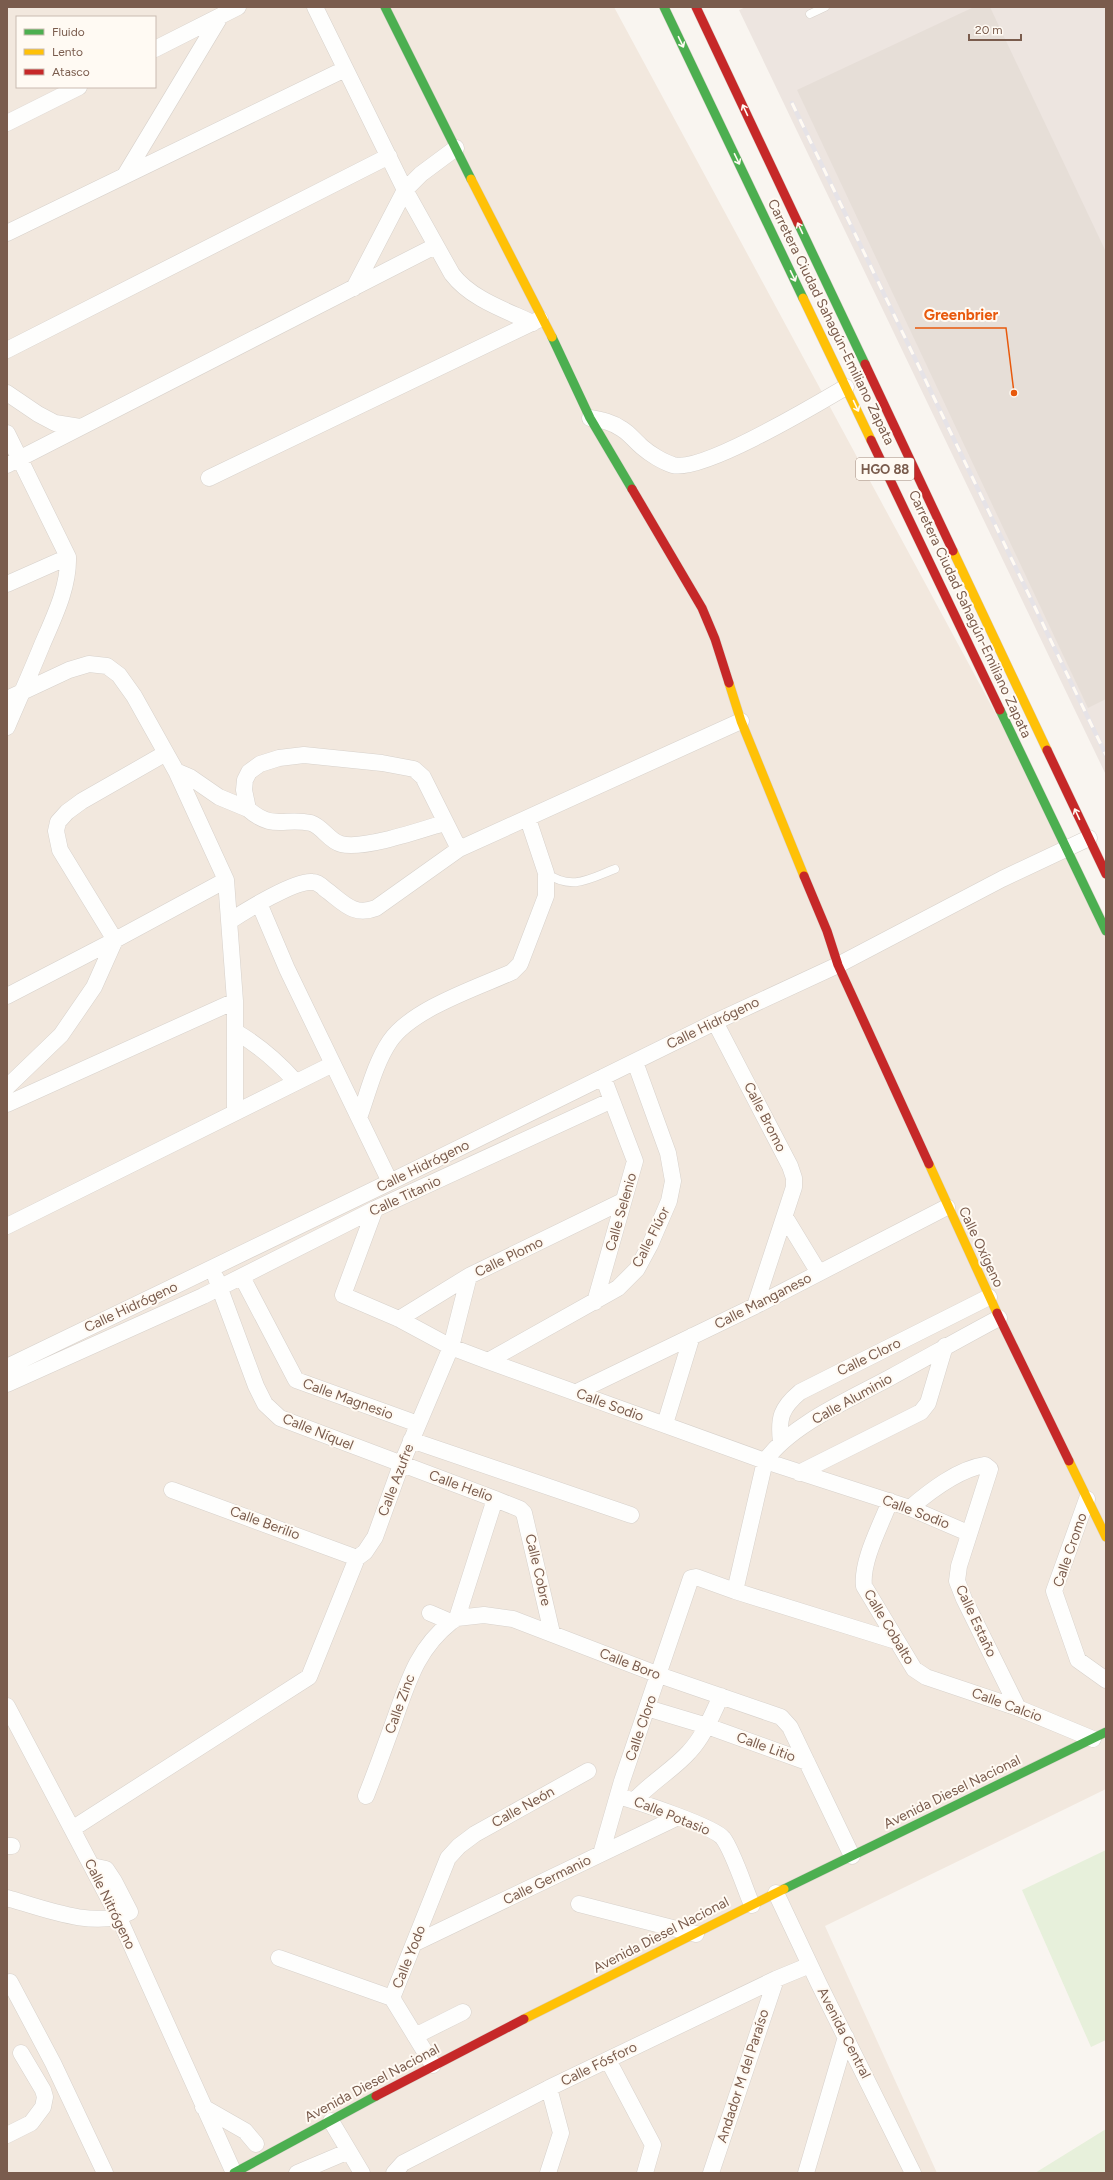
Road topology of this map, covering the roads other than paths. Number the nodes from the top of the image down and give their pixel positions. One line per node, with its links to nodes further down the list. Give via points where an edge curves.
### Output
1 (238, 7): 8 (street)
2 (315, 7): 10 (street)
3 (386, 7): 13 (street, Calle Oxígeno)
4 (664, 7): 22 (street, Carretera Ciudad Sahagún-Emiliano Zapata / HGO 88, one-way to 22)
5 (696, 7): 40 (street, Carretera Ciudad Sahagún-Emiliano Zapata / HGO 88, one-way to 5)
6 (825, 7): 7 (lane)
7 (810, 14)
8 (220, 17): 9 (street); 15 (street)
9 (156, 49)
10 (344, 68): 14 (street); 15 (street)
11 (77, 88): 12 (street)
12 (7, 123)
13 (456, 148): 16 (street, via 421,174); 20 (street, Calle Oxígeno)
14 (389, 156): 16 (street); 21 (street)
15 (125, 175): 17 (street)
16 (405, 190): 18 (street); 19 (street)
17 (7, 233)
18 (435, 246): 19 (street); 20 (street, via 460,284 491,303)
19 (354, 288): 25 (street)
20 (538, 320): 24 (street, Calle Oxígeno); 28 (street)
21 (7, 350)
22 (846, 387): 24 (street, via 763,434 684,466 662,460 642,448 623,429 610,422); 41 (street, Carretera Ciudad Sahagún-Emiliano Zapata / HGO 88, one-way to 41)
23 (7, 393): 25 (street, via 55,423)
24 (590, 418): 33 (street, Calle Oxígeno, via 702,608 715,639)
25 (80, 427): 27 (street)
26 (7, 433): 27 (street)
27 (13, 462): 29 (street)
28 (209, 478)
29 (68, 557): 30 (street); 31 (street, via 64,588)
30 (7, 584)
31 (22, 692): 32 (street); 34 (street); 35 (street, via 69,670 89,664 107,666 119,675 134,696)
32 (7, 699)
33 (741, 721): 38 (street); 51 (street, Calle Oxígeno, via 827,930)
34 (7, 727)
35 (166, 753): 36 (street); 50 (street, via 82,801 58,822 60,850)
36 (176, 771): 37 (street, via 190,777 219,797); 46 (street)
37 (248, 808): 39 (street, via 270,822 310,823 338,844 348,846 392,838); 39 (street, via 244,790 245,780 250,772 260,764 279,758 304,755 414,769 423,777)
38 (528, 818): 42 (street); 44 (street)
39 (444, 823): 42 (street)
40 (1089, 838): 41 (street, Calle Hidrógeno); 45 (street, Carretera Ciudad Sahagún-Emiliano Zapata / HGO 88)
41 (1066, 848): 49 (street, Carretera Ciudad Sahagún-Emiliano Zapata / HGO 88); 51 (street, Calle Hidrógeno)
42 (458, 849): 47 (street, via 376,908 365,912 355,910 313,881 304,882)
43 (615, 869): 44 (lane, via 571,883 562,882)
44 (546, 873): 64 (street, via 546,896 520,964 512,972 406,1023 390,1041)
45 (1106, 874)
46 (226, 880): 48 (street); 50 (street)
47 (259, 903): 48 (street); 57 (street, via 287,969)
48 (230, 921): 53 (street)
49 (1106, 930)
50 (115, 940): 52 (street); 60 (street, via 94,987 61,1036)
51 (838, 965): 54 (street, Calle Hidrógeno); 67 (street, Calle Oxígeno)
52 (7, 996)
53 (235, 1001): 55 (street); 62 (street)
54 (715, 1022): 56 (street, Calle Hidrógeno); 69 (street, Calle Bromo, via 794,1178 794,1187)
55 (236, 1032): 59 (street, via 254,1042); 63 (street)
56 (635, 1062): 58 (street, Calle Hidrógeno); 77 (street, Calle Flúor, via 668,1153 673,1181 669,1201 637,1269 618,1288)
57 (333, 1064): 59 (street); 64 (street)
58 (603, 1077): 61 (street, Calle Selenio); 65 (street, Calle Hidrógeno)
59 (295, 1081): 63 (street)
60 (7, 1087)
61 (610, 1101): 66 (street, Calle Selenio, via 635,1161); 68 (street, Calle Titanio)
62 (7, 1104)
63 (235, 1112): 70 (street)
64 (359, 1118): 65 (street)
65 (390, 1182): 71 (street, Calle Hidrógeno)
66 (623, 1202): 73 (street, Calle Plomo); 77 (street, Calle Selenio)
67 (947, 1207): 72 (street, Calle Manganeso); 76 (street, Calle Oxígeno)
68 (375, 1209): 74 (street, Calle Titanio); 80 (street, Calle Sodio, via 343,1295)
69 (785, 1217): 72 (street); 78 (street, Calle Bromo)
70 (7, 1226)
71 (213, 1268): 75 (street, Calle Níquel); 85 (street, Calle Hidrógeno)
72 (819, 1273): 78 (street, Calle Manganeso)
73 (469, 1276): 80 (street, Calle Plomo); 83 (street, Calle Azufre)
74 (242, 1278): 75 (street, Calle Titanio); 88 (street, Calle Magnesio, via 296,1380)
75 (219, 1288): 86 (street, Calle Titanio); 93 (street, Calle Níquel, via 265,1404 280,1418)
76 (989, 1298): 79 (street, Calle Oxígeno); 91 (street, Calle Cloro, via 800,1392 780,1415)
77 (595, 1302): 84 (street, Calle Flúor)
78 (755, 1306): 81 (street, Calle Manganeso)
79 (999, 1318): 82 (street, Calle Aluminio); 97 (street, Calle Oxígeno)
80 (399, 1319): 83 (street, Calle Sodio)
81 (692, 1336): 87 (street, Calle Manganeso); 89 (street)
82 (946, 1346): 91 (street, Calle Aluminio, via 831,1410); 94 (street, via 928,1404 921,1412)
83 (451, 1347): 84 (street, Calle Sodio); 88 (street, Calle Azufre)
84 (488, 1361): 87 (street, Calle Sodio)
85 (7, 1366)
86 (7, 1384)
87 (577, 1392): 89 (street, Calle Sodio)
88 (418, 1424): 90 (street, Calle Azufre)
89 (665, 1424): 92 (street, Calle Sodio)
90 (411, 1440): 93 (street, Calle Azufre); 101 (street)
91 (781, 1442): 92 (street, Calle Aluminio)
92 (765, 1461): 94 (street, Calle Sodio); 105 (street)
93 (401, 1464): 96 (street, Calle Helio); 104 (street, Calle Azufre, via 374,1537 365,1552)
94 (799, 1473): 98 (street, Calle Sodio)
95 (172, 1490): 104 (street, Calle Berilio)
96 (496, 1499): 100 (street, Calle Helio); 107 (street)
97 (1087, 1499): 103 (street, Calle Oxígeno); 112 (street, Calle Cromo, via 1054,1591 1078,1660)
98 (890, 1501): 99 (street, Calle Sodio); 109 (street, Calle Cobalto, via 863,1578 869,1597)
99 (910, 1508): 102 (street, Calle Sodio); 102 (street, Calle Estaño, via 955,1477 985,1465 990,1469 990,1473)
100 (520, 1509): 108 (street, Calle Cobre, via 524,1513)
101 (631, 1516)
102 (968, 1533): 116 (street, Calle Estaño, via 957,1576 959,1588)
103 (1106, 1537)
104 (357, 1558): 125 (street, Calle Azufre, via 310,1677)
105 (735, 1591): 109 (street, Calle Cloro); 111 (street, Calle Cloro, via 696,1577 691,1578)
106 (430, 1613): 107 (street, Calle Boro)
107 (454, 1620): 108 (street, Calle Boro, via 484,1615 513,1619); 121 (street, Calle Zinc, via 439,1631 410,1673)
108 (552, 1633): 111 (street, Calle Boro)
109 (896, 1641): 110 (street, Calle Cobalto)
110 (920, 1674): 116 (street, Calle Calcio)
111 (659, 1675): 113 (street, Calle Boro); 115 (street, Calle Cloro)
112 (1106, 1680)
113 (721, 1696): 117 (street); 119 (street, Calle Boro, via 782,1717 790,1727)
114 (7, 1706): 125 (street, Calle Nitrógeno)
115 (647, 1708): 117 (street, Calle Litio); 122 (street, Calle Cloro)
116 (1018, 1708): 118 (street, Calle Calcio)
117 (706, 1726): 119 (street, Calle Litio); 123 (street, via 688,1753 647,1786)
118 (1099, 1736): 128 (street, Avenida Diesel Nacional)
119 (807, 1762): 128 (street, Calle Litio)
120 (588, 1771): 126 (street, Calle Neón)
121 (366, 1796)
122 (618, 1796): 123 (street, Calle Potasio); 127 (street, Calle Cloro)
123 (634, 1801): 124 (street, Calle Potasio)
124 (678, 1817): 127 (street, Calle Germanio); 132 (street, Calle Potasio, via 723,1838)
125 (72, 1829): 133 (street, Calle Nitrógeno, via 92,1866)
126 (458, 1846): 135 (street, Calle Yodo, via 448,1858 439,1877)
127 (602, 1854): 135 (street, Calle Germanio)
128 (852, 1856): 129 (street, Avenida Diesel Nacional)
129 (776, 1893): 132 (street, Avenida Diesel Nacional); 137 (street, Avenida Central)
130 (7, 1898): 133 (street, via 51,1911 88,1918)
131 (579, 1904): 134 (street)
132 (752, 1906): 134 (street, Avenida Diesel Nacional)
133 (124, 1915): 148 (street, Calle Nitrógeno)
134 (696, 1934): 146 (street, Avenida Diesel Nacional)
135 (416, 1943): 140 (street, Calle Yodo)
136 (279, 1958): 140 (street)
137 (810, 1965): 138 (street, Calle Fósforo); 143 (street, Avenida Central)
138 (776, 1979): 145 (street, Calle Fósforo); 160 (street, Andador M del Paraíso)
139 (10, 1982): 153 (street, via 50,2056)
140 (392, 1998): 142 (street, Calle Yodo)
141 (463, 2012): 142 (street)
142 (416, 2036): 146 (street, Calle Yodo)
143 (846, 2037): 161 (street); 162 (street, Avenida Central)
144 (21, 2053): 150 (street, via 45,2097 43,2107 30,2123)
145 (608, 2060): 147 (street, Calle Fósforo); 159 (street, via 653,2145)
146 (433, 2065): 149 (street, Avenida Diesel Nacional)
147 (549, 2088): 157 (street, Calle Fósforo, via 403,2163); 158 (street, via 561,2133)
148 (203, 2107): 151 (street, via 246,2131); 154 (street, Calle Nitrógeno)
149 (331, 2121): 152 (street); 154 (street, Avenida Diesel Nacional)
150 (7, 2135)
151 (256, 2144)
152 (349, 2151): 155 (street); 156 (street)
153 (106, 2173)
154 (234, 2173)
155 (297, 2173)
156 (362, 2173)
157 (394, 2173)
158 (548, 2173)
159 (645, 2173)
160 (711, 2173)
161 (806, 2173)
162 (913, 2173)

